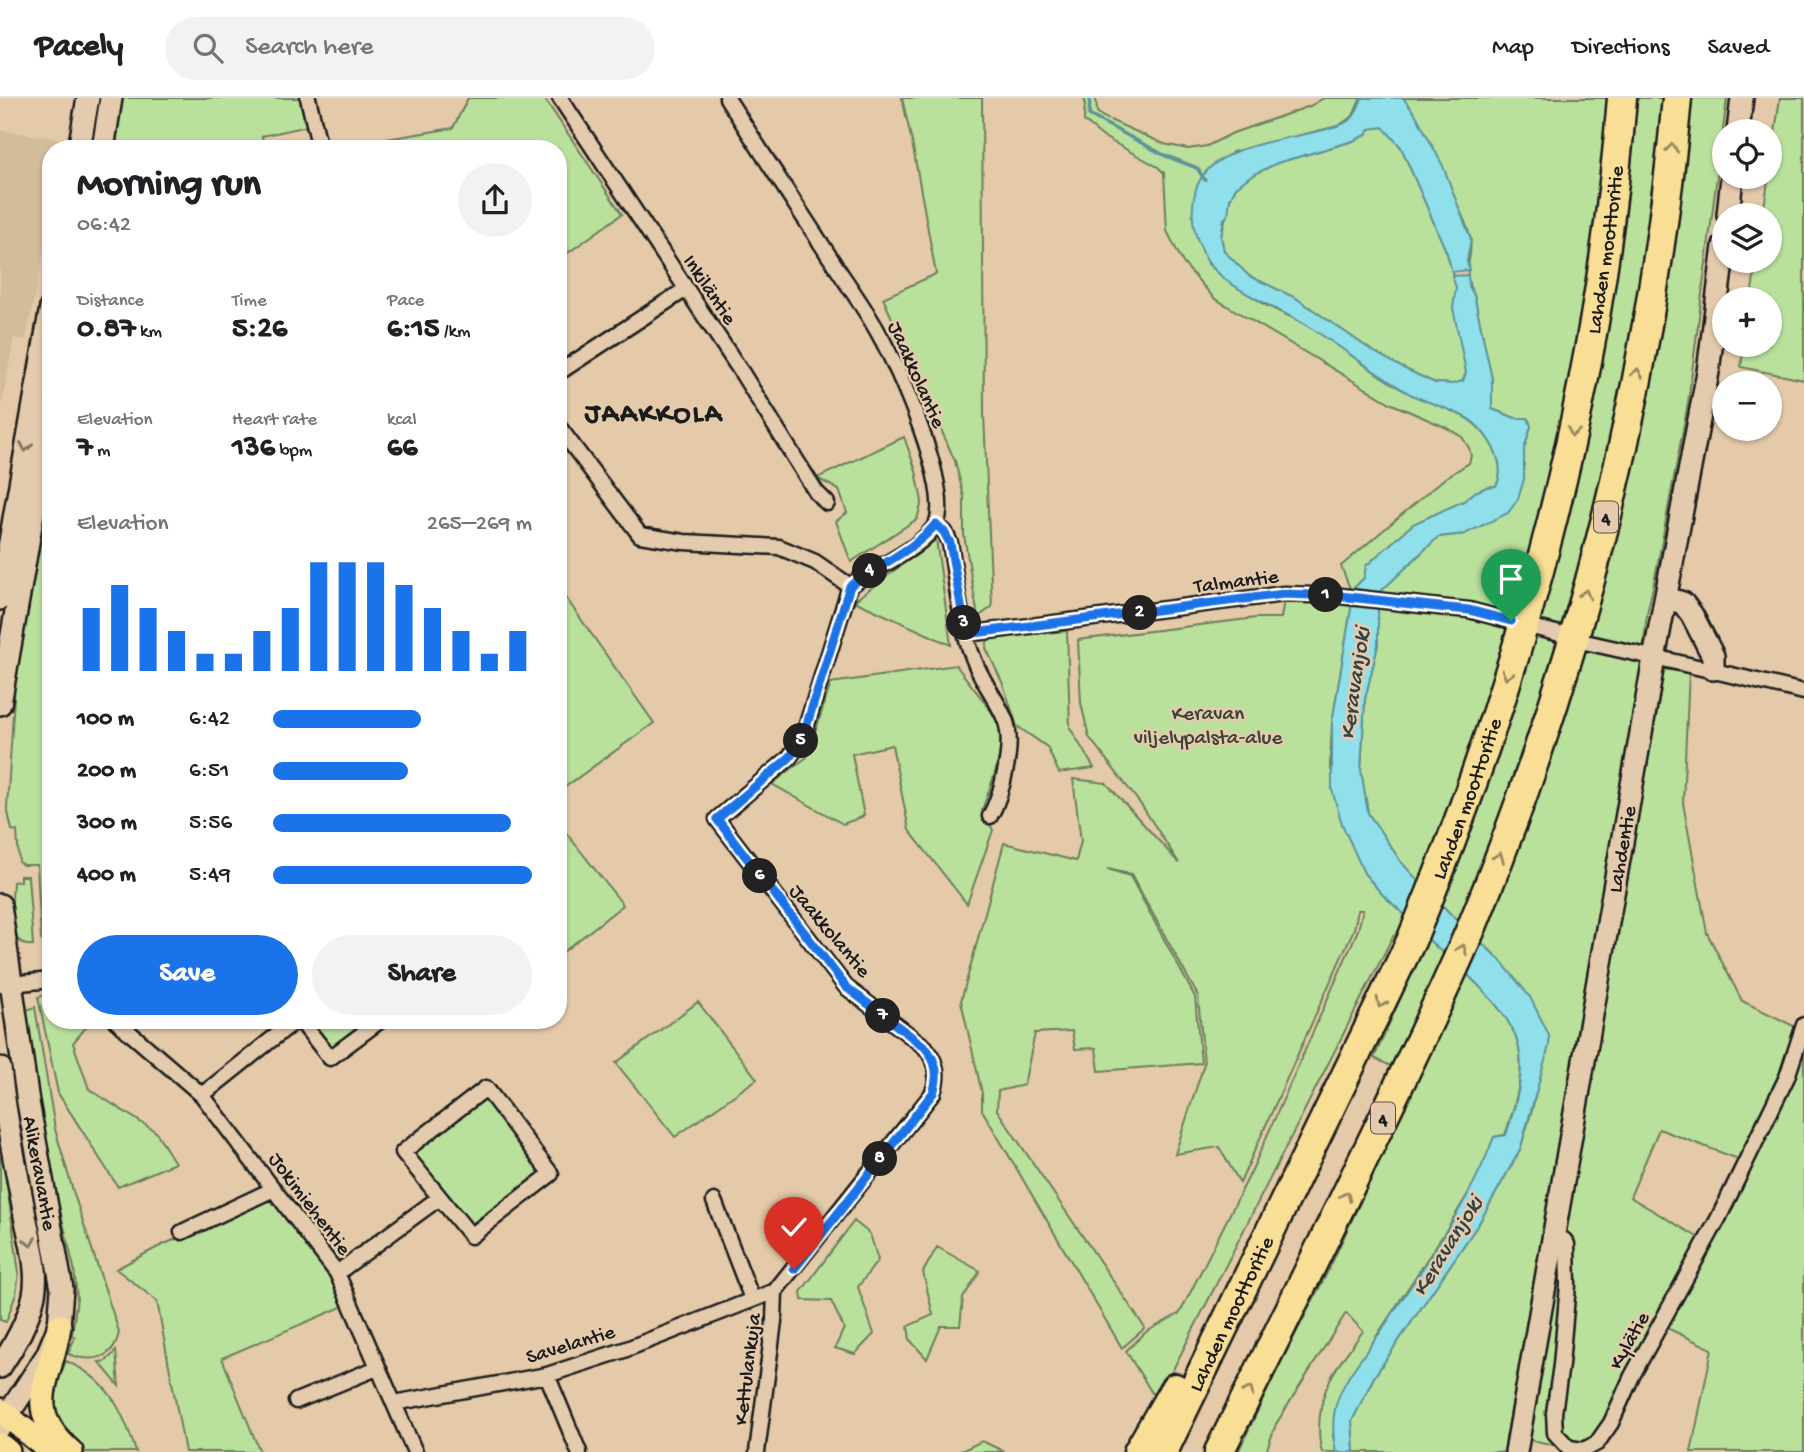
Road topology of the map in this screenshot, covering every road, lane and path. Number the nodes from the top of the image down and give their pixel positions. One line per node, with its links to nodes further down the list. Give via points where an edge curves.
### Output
1 (88, 98): 10 (main road)
2 (111, 98): 11 (main road)
3 (308, 98): 12 (street)
4 (560, 98): 14 (street, Inkiläntie)
5 (727, 98): 20 (street, Jaakkolantie, via 880,335 937,480 940,507)
6 (1622, 98): 55 (highway, Lahden moottoritie, one-way to 55, via 1596,304 1567,462 1479,766 1411,941)
7 (1677, 98): 71 (highway, 4, one-way to 7, via 1450,979 1528,781 1618,473 1648,313)
8 (1742, 98): 9 (main road)
9 (1739, 119)
10 (81, 140)
11 (104, 140)
12 (318, 140)
13 (1721, 273): 23 (main road, Lahdentie, via 1708,372)
14 (686, 289): 16 (street); 19 (street, Inkiläntie)
15 (42, 358): 21 (main road, one-way to 21)
16 (567, 367)
17 (567, 438): 22 (street, via 640,535 779,547 815,562)
18 (42, 440): 21 (main road)
19 (827, 503)
20 (936, 524): 22 (street, via 904,552); 27 (street, via 950,543)
21 (8, 551): 24 (main road); 34 (main road)
22 (850, 586): 52 (street, Jaakkolantie, via 802,740 789,758 717,819 846,987 925,1047 932,1056 937,1081 933,1093)
23 (1666, 598): 32 (main road, via 1683,603 1692,615 1713,656); 50 (main road, Lahdentie)
24 (0, 599)
25 (1511, 621): 27 (street, Talmantie, via 1469,610 1284,594)
26 (1536, 628): 28 (street)
27 (966, 634): 35 (street, via 973,660 1007,725 1008,751 998,803)
28 (1560, 634)
29 (1585, 642): 30 (street)
30 (1643, 655)
31 (1667, 660): 32 (street)
32 (1713, 669): 33 (street)
33 (1804, 692)
34 (0, 704)
35 (990, 817)
36 (0, 905): 38 (main road, Alikeravantie)
37 (42, 981): 38 (street)
38 (5, 985): 54 (main road, Alikeravantie, via 60,1269)
39 (1804, 1025): 50 (street, Kylätie, via 1787,1077 1718,1219 1611,1423 1597,1443 1584,1450 1569,1448 1555,1433 1568,1285 1567,1244)
40 (125, 1029): 45 (street, Jokimiehentie)
41 (286, 1029): 45 (street)
42 (306, 1029): 43 (street, via 330,1058)
43 (369, 1029)
44 (0, 1068): 56 (main road, Alikeravantie, one-way to 56, via 34,1275 34,1295)
45 (202, 1095): 46 (street, Jokimiehentie)
46 (274, 1189): 49 (street); 51 (street, Jokimiehentie)
47 (439, 1198): 47 (street, via 471,1236 551,1174 486,1088 403,1152); 51 (street)
48 (714, 1201): 53 (street)
49 (182, 1232)
50 (1554, 1236): 72 (main road, Lahdentie)
51 (337, 1273): 57 (street, Jokimiehentie)
52 (775, 1291): 53 (street); 68 (street, Kettulankuja)
53 (752, 1299): 58 (street, Savelantie)
54 (59, 1326): 61 (main road, Alikeravantie, via 47,1354); 65 (main road, via 42,1413 55,1438)
55 (1214, 1345): 69 (highway, via 1175,1388); 70 (highway, Lahden moottoritie)
56 (0, 1367)
57 (377, 1368): 59 (street); 60 (street, Jokimiehentie)
58 (547, 1375): 60 (street, Savelantie); 67 (street)
59 (296, 1401)
60 (394, 1403): 66 (street, Jokimiehentie)
61 (2, 1417): 64 (main road)
62 (0, 1445): 63 (main road)
63 (9, 1452)
64 (52, 1452)
65 (71, 1452)
66 (415, 1452)
67 (579, 1452)
68 (758, 1452)
69 (1138, 1452)
70 (1163, 1452)
71 (1219, 1452)
72 (1516, 1452)

